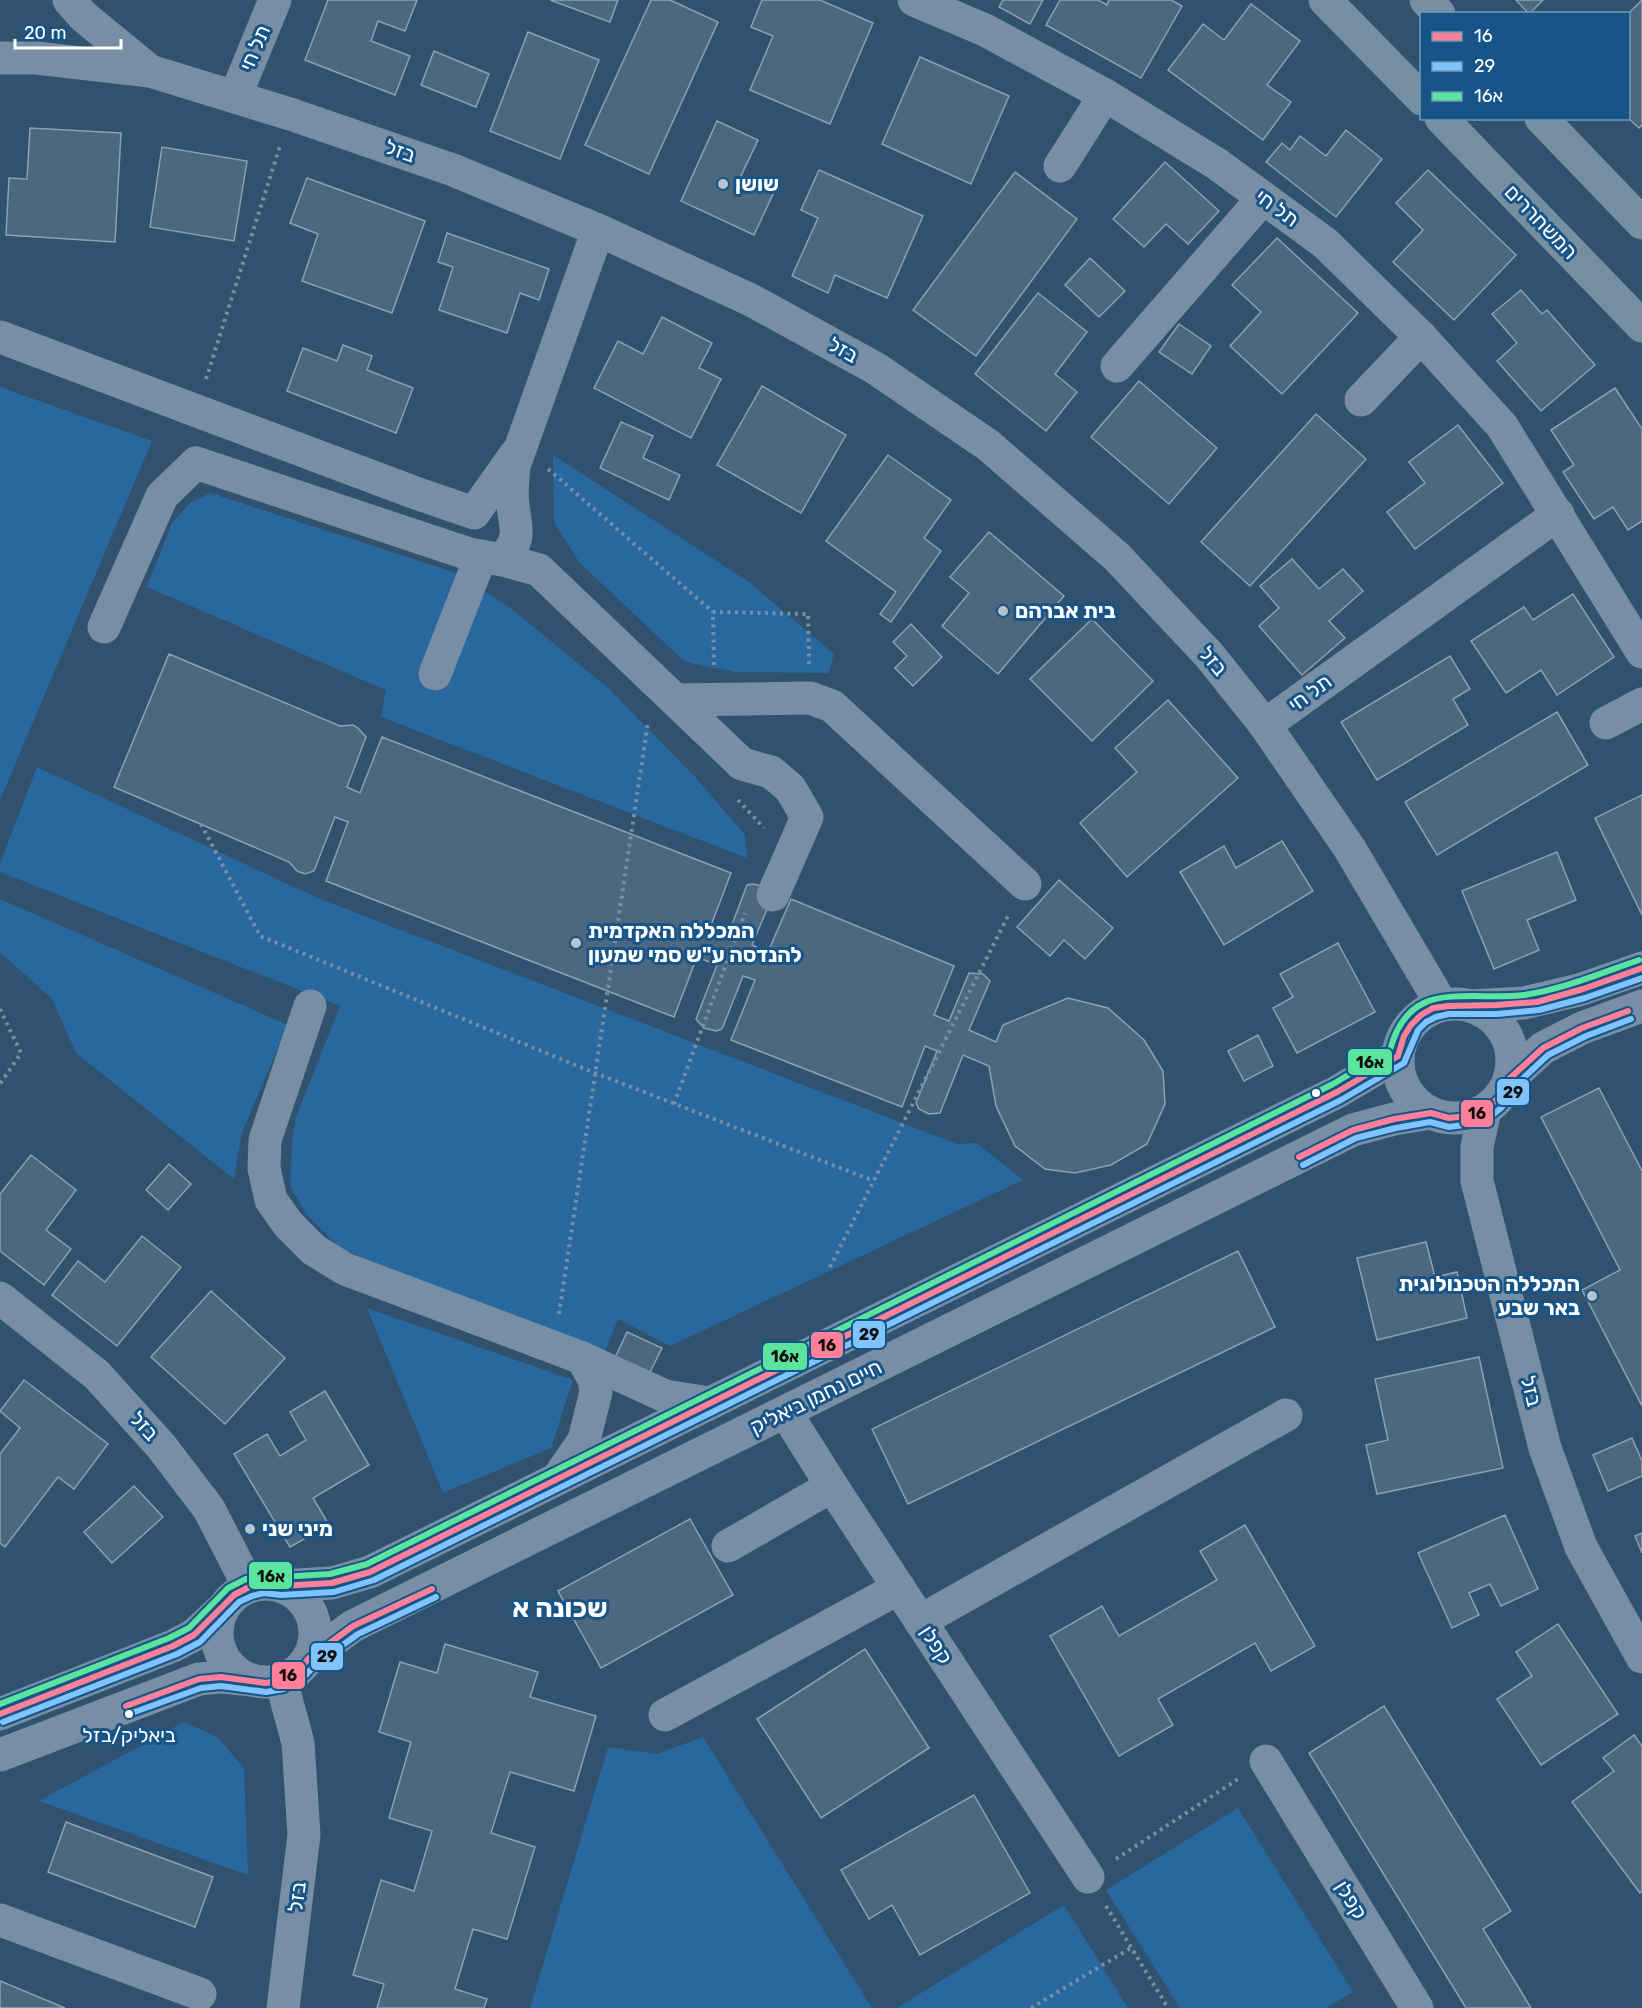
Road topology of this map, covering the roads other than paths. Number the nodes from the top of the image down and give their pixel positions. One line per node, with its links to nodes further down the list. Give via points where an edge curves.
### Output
1 (69, 0): 8 (street, via 82,16)
2 (275, 0): 10 (street, תל חי)
3 (914, 0): 9 (street, תל חי, via 985,30)
4 (1325, 0): 11 (main road)
5 (1426, 0): 6 (main road)
6 (1437, 12)
7 (0, 58): 8 (street, בזל, via 36,58)
8 (150, 71): 10 (street, בזל)
9 (1105, 95): 14 (street); 15 (street, תל חי, via 1218,164)
10 (235, 97): 17 (street, בזל, via 453,170)
11 (1420, 97)
12 (1443, 120): 18 (main road, המשחררים)
13 (1542, 120): 16 (main road)
14 (1060, 166)
15 (1263, 198): 20 (street, תל חי, via 1325,243); 21 (street)
16 (1642, 223)
17 (598, 230): 23 (street); 32 (street, בזל, via 751,300 875,368 988,445 1117,557 1209,655)
18 (1642, 326)
19 (0, 337): 23 (street, via 474,513)
20 (1420, 337): 22 (street); 24 (street, תל חי, via 1502,426)
21 (1117, 366)
22 (1361, 400)
23 (519, 450): 25 (street, via 512,504 518,530 515,545)
24 (1558, 514): 27 (street, תל חי); 32 (street, תל חי)
25 (492, 558): 26 (street, via 196,463 162,496); 28 (street); 29 (street, via 539,570)
26 (104, 627)
27 (1642, 652)
28 (435, 674)
29 (666, 690): 33 (street, via 714,699 810,698 832,706); 34 (street, via 742,764 771,772 790,788 807,817)
30 (1642, 704): 31 (street)
31 (1606, 723)
32 (1265, 725): 37 (street, בזל)
33 (1025, 884)
34 (760, 900)
35 (1642, 968): 37 (street, via 1524,1004)
36 (310, 1006): 44 (street, via 265,1140 264,1168 271,1200 288,1224 314,1250 345,1269)
37 (1456, 1006): 39 (street, via 1425,1012 1411,1024); 40 (street, via 1486,1014 1500,1026 1509,1042)
38 (1642, 1006): 40 (street, via 1582,1028 1543,1048)
39 (1398, 1056): 42 (street, via 1399,1074 1406,1090); 45 (street, חיים נחמן ביאליק, via 1326,1097)
40 (1509, 1079): 41 (street, via 1504,1091)
41 (1485, 1110): 42 (street, via 1461,1118); 55 (street, בזל, via 1476,1148 1478,1181 1545,1448 1581,1547)
42 (1431, 1113): 46 (street, חיים נחמן ביאליק, via 1353,1130)
43 (0, 1298): 51 (street, בזל, via 96,1375 161,1446)
44 (568, 1353): 45 (street, via 665,1396); 48 (street, via 594,1379 596,1392 584,1440)
45 (710, 1403): 48 (street, חיים נחמן ביאליק)
46 (786, 1413): 49 (street, קפלן); 56 (street, חיים נחמן ביאליק, via 353,1626)
47 (1286, 1415): 54 (street)
48 (556, 1480): 51 (street, חיים נחמן ביאליק, via 370,1572 332,1583)
49 (832, 1486): 50 (street); 52 (street, קפלן)
50 (728, 1546)
51 (264, 1587): 53 (street, via 234,1595); 56 (street, via 294,1593 305,1603 315,1631)
52 (899, 1588): 54 (street, קפלן); 59 (street)
53 (223, 1608): 57 (street, via 216,1637 227,1664 238,1674); 58 (street, via 194,1635 173,1646)
54 (920, 1621): 62 (street, קפלן)
55 (1642, 1657)
56 (308, 1659): 57 (street, via 301,1668)
57 (266, 1680): 60 (street, via 199,1679); 66 (street, בזל, via 298,1743 304,1835)
58 (0, 1714)
59 (665, 1715)
60 (0, 1755)
61 (1266, 1761): 65 (street, קפלן)
62 (1088, 1877)
63 (0, 1920): 64 (street)
64 (200, 1994)
65 (1405, 2003)
66 (284, 2008)

